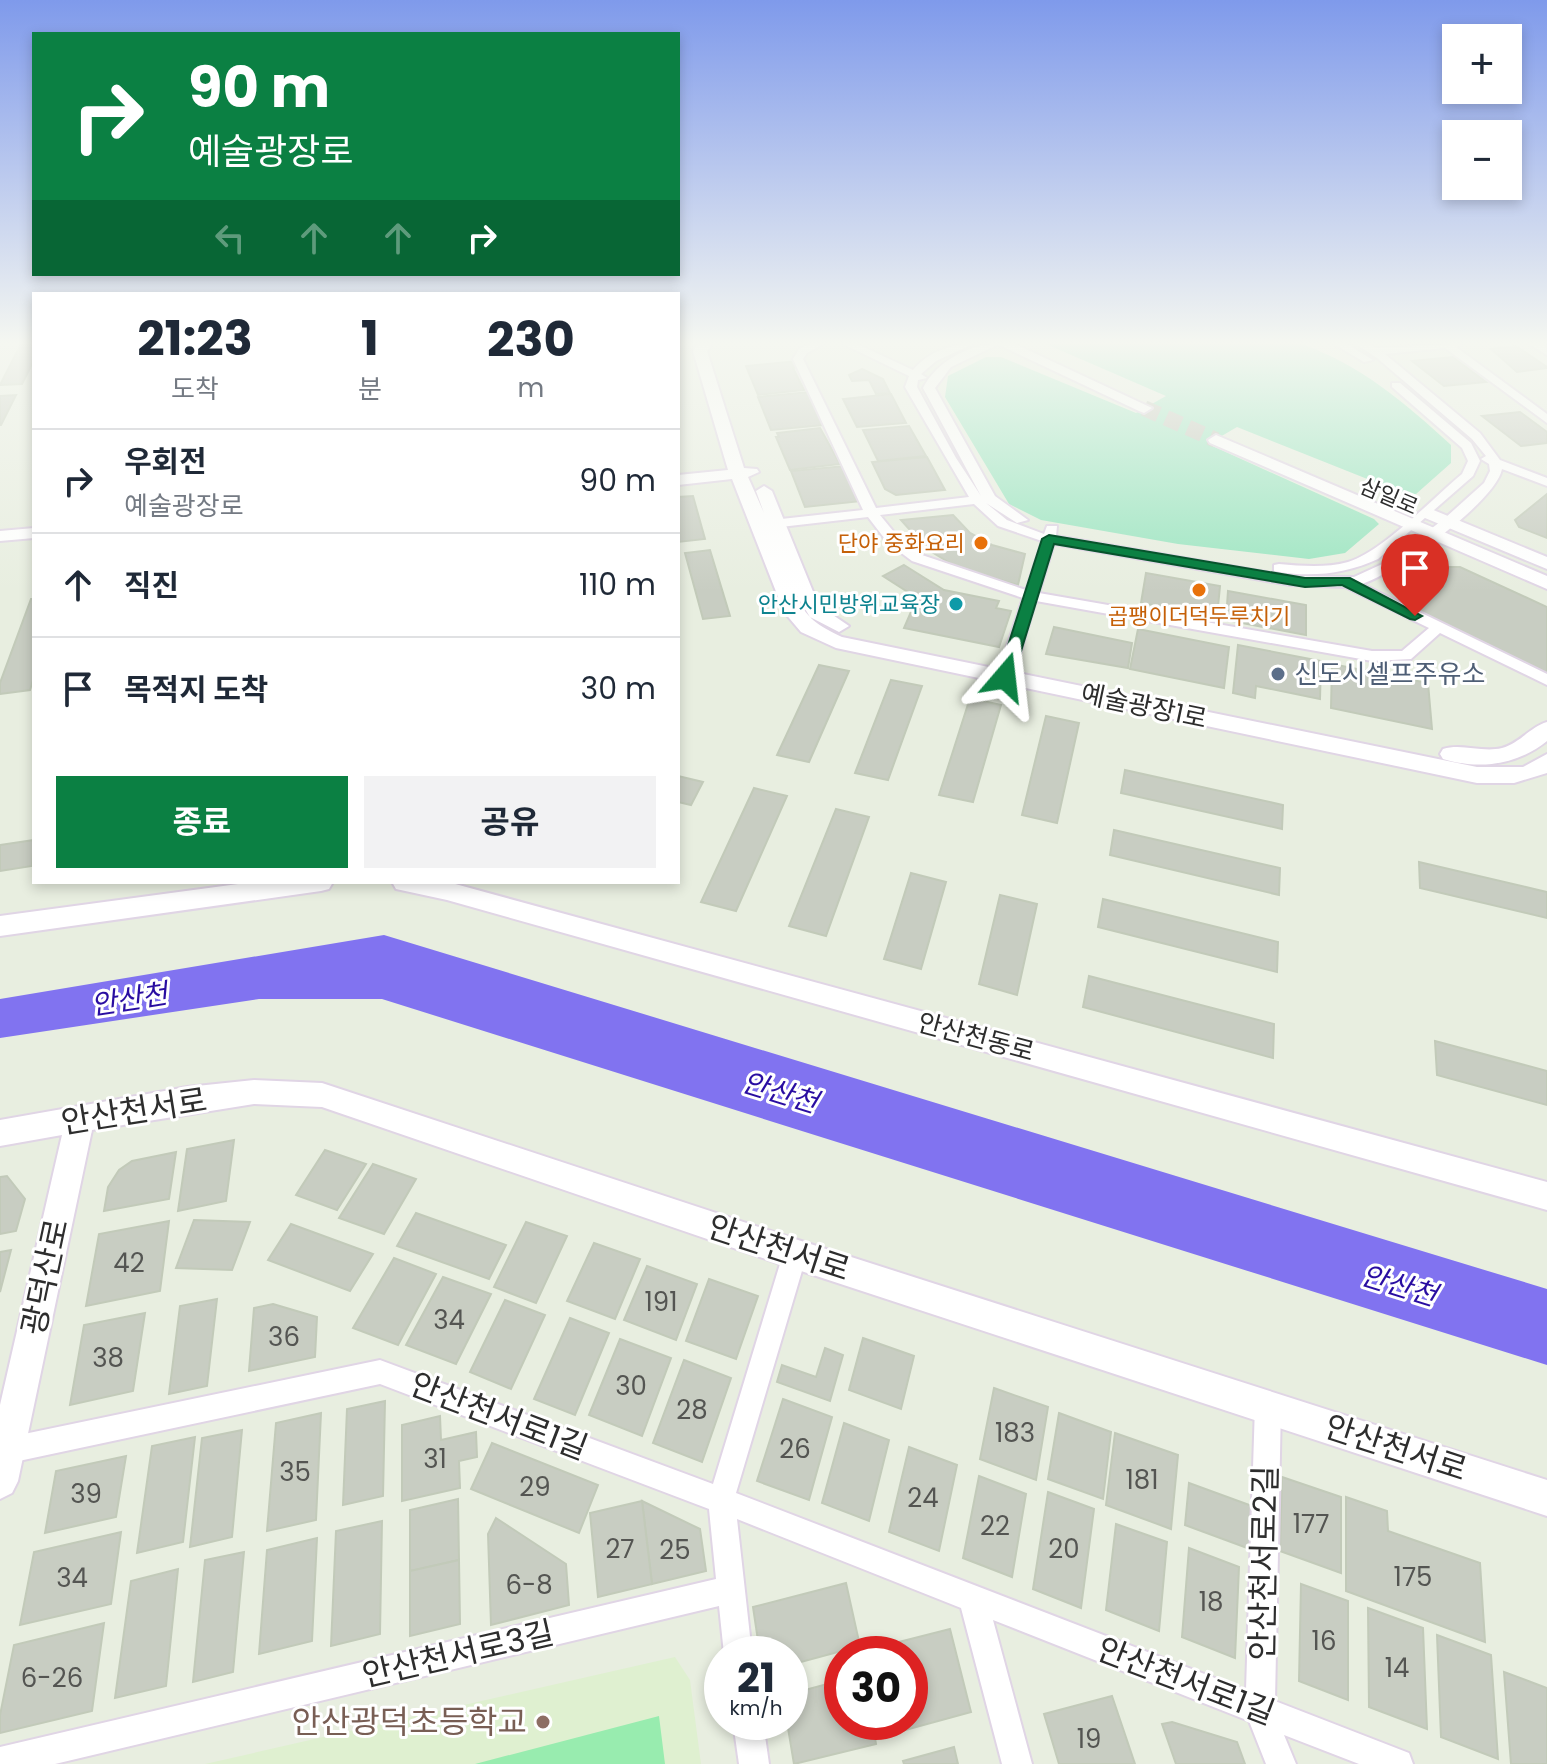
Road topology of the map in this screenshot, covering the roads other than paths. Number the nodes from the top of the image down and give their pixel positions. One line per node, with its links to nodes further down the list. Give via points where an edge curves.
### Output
1 (729, 426): 11 (street, 예술광장1로)
2 (734, 426): 11 (street, 예술광장1로)
3 (830, 426): 16 (street)
4 (937, 426): 15 (street)
5 (948, 426): 15 (street)
6 (1445, 426): 9 (street)
7 (1464, 426): 10 (street)
8 (1224, 435): 17 (street, 삼일로)
9 (1469, 452): 10 (street); 17 (street, via 1474,461 1467,476)
10 (1493, 461): 14 (street); 18 (street, via 1494,482)
11 (744, 467): 12 (street); 13 (street); 19 (street, 예술광장1로)
12 (680, 468)
13 (680, 480)
14 (1547, 482)
15 (984, 499): 16 (street); 21 (street, via 994,518 1020,531)
16 (871, 512): 19 (street); 30 (street, via 893,540 917,558)
17 (1419, 518): 18 (street, 삼일로); 22 (street, 삼일로); 27 (street, via 1356,566)
18 (1448, 522): 22 (street); 26 (street, 삼일로)
19 (770, 524): 32 (street, 예술광장1로, via 793,612 808,628 836,642)
20 (32, 533): 23 (street)
21 (1051, 533): 27 (street); 28 (street, via 1305,583); 30 (street)
22 (1433, 533): 28 (street, via 1375,576); 29 (street, 삼일로)
23 (0, 536)
24 (32, 547): 25 (street)
25 (0, 551)
26 (1547, 564)
27 (1323, 571): 28 (street)
28 (1345, 581): 31 (street)
29 (1547, 583)
30 (1031, 596): 31 (street, via 1372,656 1406,656); 32 (street)
31 (1439, 627): 33 (street)
32 (1008, 670): 34 (street, 예술광장1로, via 1474,759 1529,747); 35 (street, 예술광장1로, via 1477,775 1513,776)
33 (1547, 680)
34 (1547, 729)
35 (1547, 762)
36 (306, 884): 38 (street)
37 (414, 884): 41 (street, 안산천동로)
38 (0, 926)
39 (80, 1119): 40 (street, 안산천서로); 42 (street, 안산천서로, via 254,1092 322,1095); 44 (street, 광덕산로)
40 (0, 1133)
41 (1547, 1196)
42 (795, 1254): 43 (street, 안산천서로); 47 (street)
43 (1268, 1405): 46 (street, 안산천서로); 51 (street, 안산천서로2길)
44 (4, 1451): 45 (street, 광덕산로); 47 (street, 안산천서로1길, via 380,1372)
45 (0, 1481)
46 (1547, 1498)
47 (721, 1500): 48 (street); 49 (street, 안산천서로1길)
48 (729, 1590): 50 (street); 53 (street, 안산천서로3길)
49 (973, 1599): 51 (street, 안산천서로1길); 55 (street)
50 (735, 1636)
51 (1260, 1710): 56 (street, 안산천서로2길); 57 (street, 안산천서로1길)
52 (751, 1740): 54 (street)
53 (0, 1762)
54 (754, 1764)
55 (1017, 1764)
56 (1281, 1764)
57 (1398, 1764)

